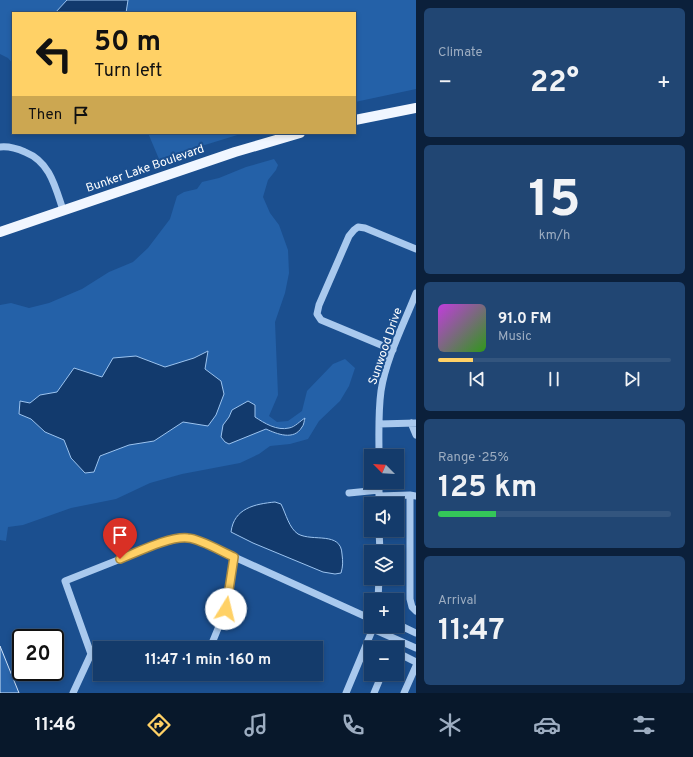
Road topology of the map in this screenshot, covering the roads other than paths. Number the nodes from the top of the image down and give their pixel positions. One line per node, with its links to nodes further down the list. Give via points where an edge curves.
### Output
1 (416, 108): 2 (main road)
2 (356, 120)
3 (297, 134): 5 (main road, Bunker Lake Boulevard)
4 (0, 147): 5 (street, via 7,146 20,150 32,155 44,165 54,182)
5 (63, 210): 6 (main road, Bunker Lake Boulevard)
6 (0, 232)
7 (416, 249): 9 (street, via 358,227 349,236 317,314 322,320)
8 (416, 293): 9 (street, Sunwood Drive)
9 (394, 350): 11 (street, Sunwood Drive, via 381,390)
10 (414, 423): 11 (street); 12 (street)
11 (378, 424): 13 (street, Sunwood Drive)
12 (416, 435)
13 (379, 449)
14 (349, 493): 16 (street)
15 (413, 496): 16 (street); 18 (street, via 410,599)
16 (379, 497)
17 (234, 557): 19 (street); 24 (street, via 226,609); 30 (street, via 197,540 181,538 161,542 65,581 91,654)
18 (416, 611)
19 (364, 616)
20 (404, 627): 23 (street)
21 (372, 633): 31 (street)
22 (384, 633): 25 (street)
23 (416, 633)
24 (213, 641)
25 (416, 648)
26 (404, 656): 27 (street)
27 (416, 662)
28 (416, 666): 33 (street)
29 (379, 681): 32 (street)
30 (74, 693)
31 (346, 693)
32 (374, 693)
33 (404, 693)

